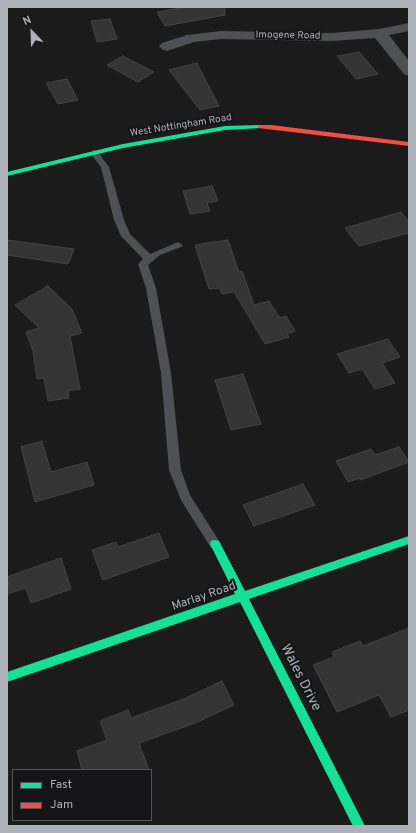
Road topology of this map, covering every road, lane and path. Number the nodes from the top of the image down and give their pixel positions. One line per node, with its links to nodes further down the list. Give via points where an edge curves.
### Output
1 (409, 27): 2 (street, Imogene Road)
2 (379, 32): 3 (street, Imogene Road, via 317,37 221,35 192,38); 4 (street)
3 (167, 46)
4 (409, 71)
5 (409, 144): 6 (street, West Nottingham Road, via 271,127 206,131)
6 (94, 153): 7 (street, West Nottingham Road); 9 (lane, via 105,167 119,220 126,236)
7 (7, 174)
8 (178, 245): 9 (lane)
9 (149, 259): 11 (lane, via 143,264 151,288 166,373 175,470 185,496)
10 (409, 540): 12 (street, Marlay Road)
11 (215, 544): 12 (street, Wales Drive)
12 (243, 597): 13 (street, Marlay Road); 14 (street, Wales Drive)
13 (7, 677)
14 (359, 826)

